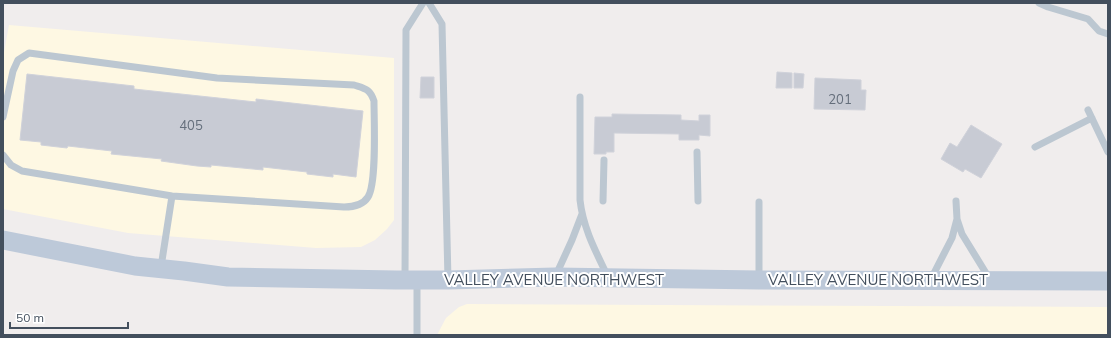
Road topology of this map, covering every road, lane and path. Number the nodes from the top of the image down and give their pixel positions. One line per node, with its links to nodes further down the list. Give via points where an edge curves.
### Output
1 (423, 3): 25 (lane, via 406,30)
2 (429, 3): 26 (lane, via 442,24)
3 (1040, 3): 4 (lane, via 1088,19 1099,31)
4 (1108, 34)
5 (580, 96): 19 (lane)
6 (1088, 110): 8 (lane)
7 (3, 117): 14 (lane, via 13,71 18,60 29,53 217,78 354,86 367,89 372,94 374,179 369,196 364,202 354,207 344,207)
8 (1092, 118): 9 (lane); 11 (lane)
9 (1035, 147)
10 (697, 152): 16 (lane)
11 (1108, 152)
12 (3, 155): 14 (lane, via 11,165 22,170)
13 (604, 160): 15 (lane)
14 (172, 196): 22 (lane)
15 (603, 200)
16 (698, 201)
17 (956, 201): 20 (lane)
18 (759, 202): 27 (lane)
19 (582, 214): 23 (lane); 24 (lane)
20 (956, 219): 28 (lane, via 952,238); 29 (lane)
21 (3, 240): 22 (main road, VALLEY AVENUE NORTHWEST, via 135,266)
22 (161, 268): 25 (main road, VALLEY AVENUE NORTHWEST, via 228,277)
23 (555, 277): 24 (main road, VALLEY AVENUE NORTHWEST); 26 (main road, VALLEY AVENUE NORTHWEST)
24 (608, 278): 27 (main road, VALLEY AVENUE NORTHWEST)
25 (411, 280): 26 (main road, VALLEY AVENUE NORTHWEST); 31 (lane)
26 (448, 280)
27 (759, 280): 28 (main road, VALLEY AVENUE NORTHWEST)
28 (930, 281): 29 (main road, VALLEY AVENUE NORTHWEST)
29 (990, 281): 30 (main road, VALLEY AVENUE NORTHWEST)
30 (1108, 281)
31 (417, 335)

